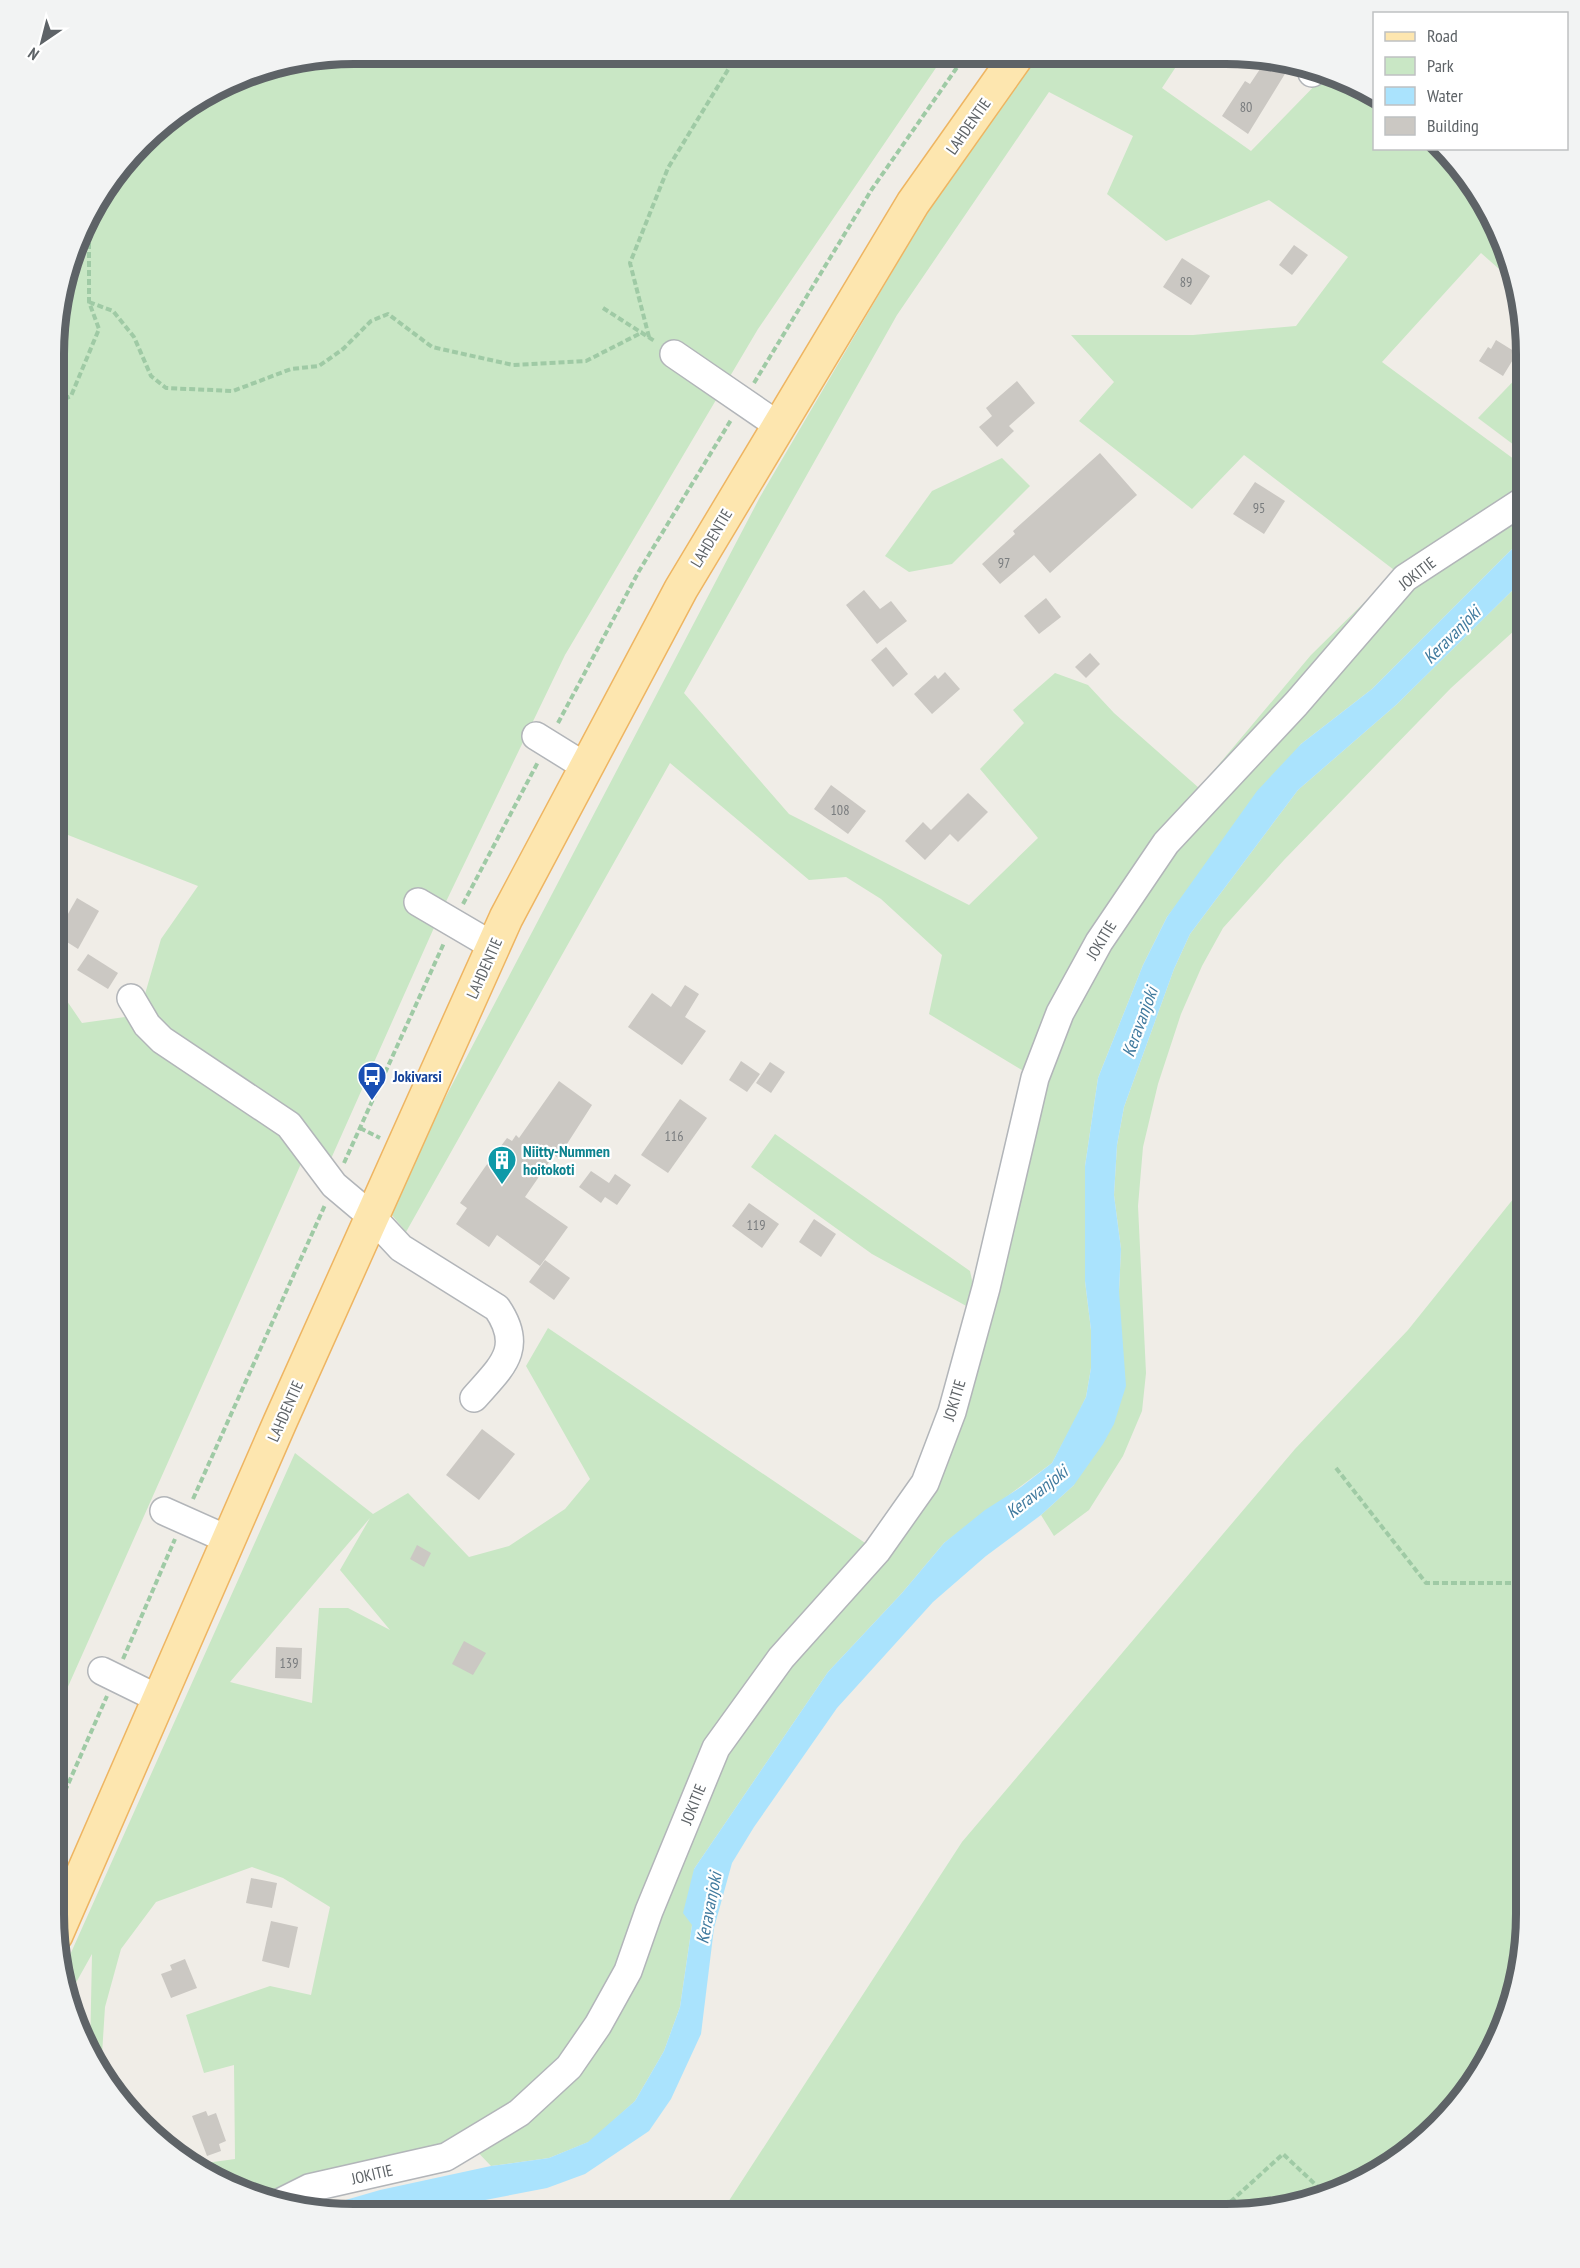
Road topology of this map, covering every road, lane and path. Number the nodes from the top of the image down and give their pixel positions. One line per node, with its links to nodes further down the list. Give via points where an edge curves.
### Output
1 (732, 64): 7 (path, via 668,168 630,263)
2 (1011, 64): 10 (main road, LAHDENTIE, via 913,204)
3 (89, 239): 4 (path)
4 (89, 302): 6 (path, via 113,311 134,337 151,376 166,388 233,391 291,369 319,366 371,321 388,314 432,347 513,365 586,361); 9 (path, via 99,329 71,396)
5 (603, 308): 6 (path)
6 (643, 332): 7 (path)
7 (649, 337): 8 (path)
8 (674, 354): 10 (street)
9 (64, 400)
10 (779, 426): 13 (main road, LAHDENTIE, via 681,589)
11 (1516, 506): 27 (street, JOKITIE, via 1406,578 1296,704 1166,843 1100,942 1060,1013 1035,1078 986,1288 952,1412 925,1483 877,1551 781,1658 716,1748 628,1971 569,2067 519,2114 446,2157 309,2188)
12 (536, 736): 13 (street)
13 (586, 767): 15 (main road, LAHDENTIE)
14 (418, 902): 15 (street)
15 (493, 946): 17 (main road, LAHDENTIE)
16 (131, 998): 17 (street, via 147,1025 162,1040 289,1125 334,1185)
17 (372, 1217): 18 (street, via 400,1248 488,1301 507,1322 511,1344 504,1363); 21 (main road, LAHDENTIE)
18 (474, 1398)
19 (1336, 1467): 22 (path, via 1426,1583)
20 (164, 1511): 21 (street)
21 (229, 1540): 24 (main road, LAHDENTIE)
22 (1516, 1583)
23 (102, 1671): 24 (street)
24 (159, 1699): 25 (main road, LAHDENTIE)
25 (64, 1916)
26 (1320, 2187): 28 (path, via 1283,2154)
27 (292, 2197)
28 (1228, 2204)

